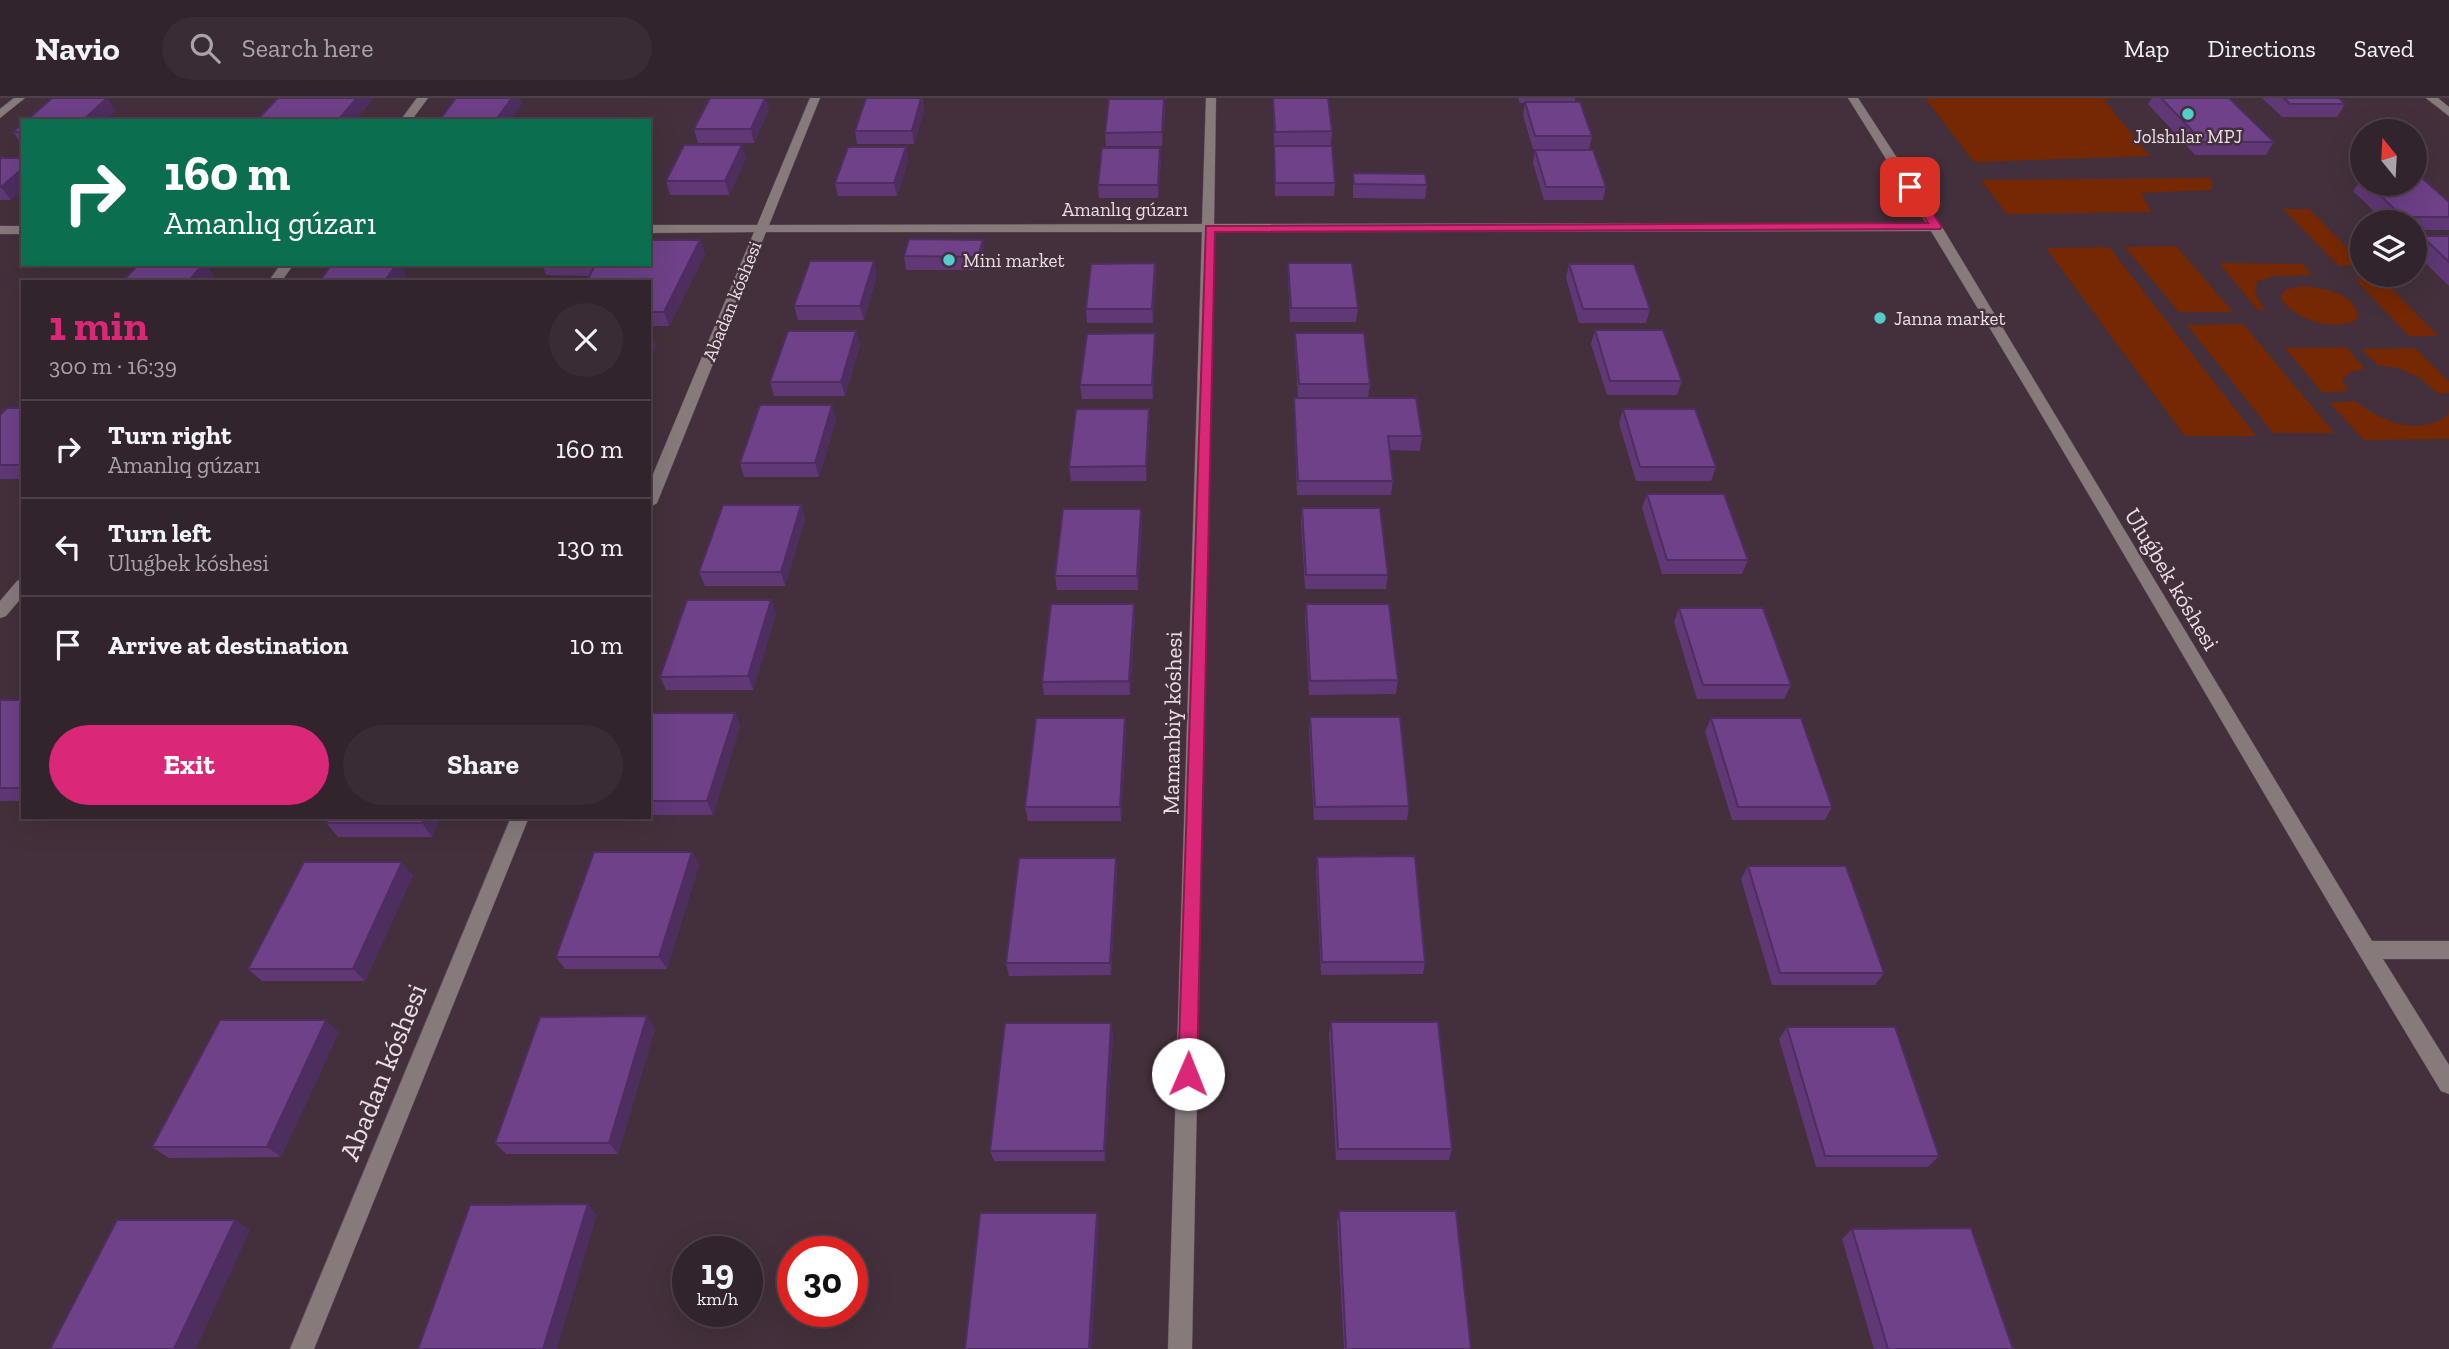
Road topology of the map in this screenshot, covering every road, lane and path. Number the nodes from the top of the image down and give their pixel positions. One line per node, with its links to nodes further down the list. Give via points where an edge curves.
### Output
1 (20, 98): 8 (street)
2 (423, 98): 9 (street)
3 (815, 98): 13 (street, Abadan kóshesi)
4 (1211, 98): 11 (street, Mamanbiy kóshesi)
5 (1853, 98): 10 (street, Uluǵbek kóshesi)
6 (2431, 98): 7 (street)
7 (2449, 113)
8 (0, 115)
9 (407, 119)
10 (1936, 227): 11 (street, Amanlıq gúzarı); 22 (street, Uluǵbek kóshesi)
11 (1210, 228): 13 (street, Amanlıq gúzarı); 26 (street, Mamanbiy kóshesi)
12 (651, 229): 13 (street, Amanlıq gúzarı)
13 (762, 229): 18 (street, Abadan kóshesi)
14 (0, 230): 15 (street)
15 (21, 230)
16 (286, 266): 17 (street)
17 (276, 280)
18 (651, 498)
19 (21, 587): 20 (street)
20 (0, 612)
21 (519, 819): 25 (street, Abadan kóshesi)
22 (2365, 950): 23 (street); 24 (street, Uluǵbek kóshesi)
23 (2449, 950)
24 (2449, 1083)
25 (302, 1349)
26 (1181, 1349)

